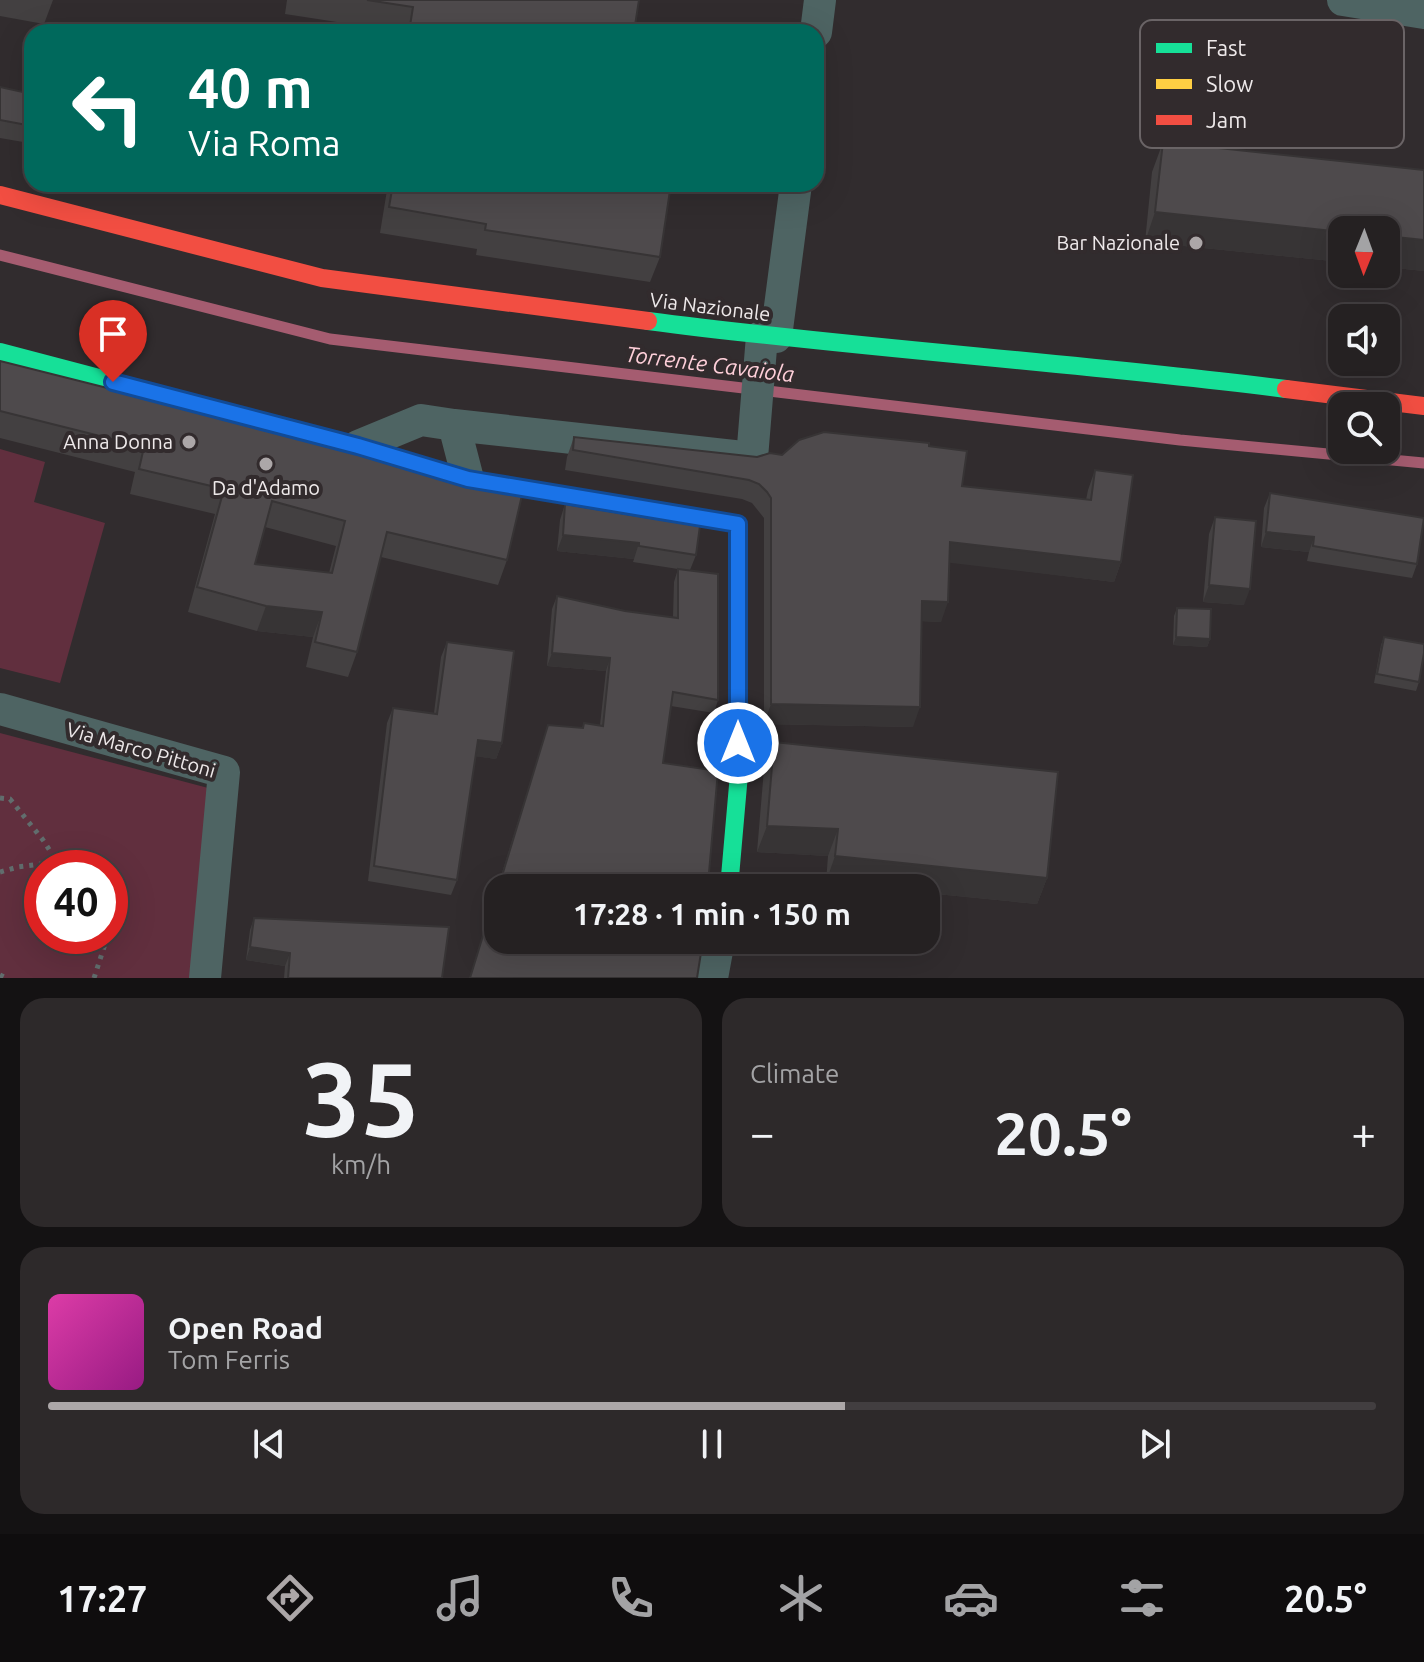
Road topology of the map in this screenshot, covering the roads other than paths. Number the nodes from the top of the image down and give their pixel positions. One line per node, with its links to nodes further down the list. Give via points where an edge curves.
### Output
1 (820, 0): 4 (street)
2 (1343, 0): 3 (street)
3 (1424, 13)
4 (817, 24)
5 (794, 192): 7 (street)
6 (0, 195): 7 (main road, Via Nazionale, via 322,278)
7 (766, 344): 9 (main road, Via Nazionale, via 1184,376); 10 (street, via 752,458)
8 (0, 352): 11 (main road)
9 (1424, 406)
10 (454, 425): 11 (street, via 421,420); 12 (street)
11 (358, 446): 12 (main road)
12 (468, 479): 14 (main road, via 738,524 739,774)
13 (0, 709): 16 (street, Via Marco Pittoni, via 224,772)
14 (730, 874)
15 (716, 954): 17 (street)
16 (205, 978)
17 (712, 978)

